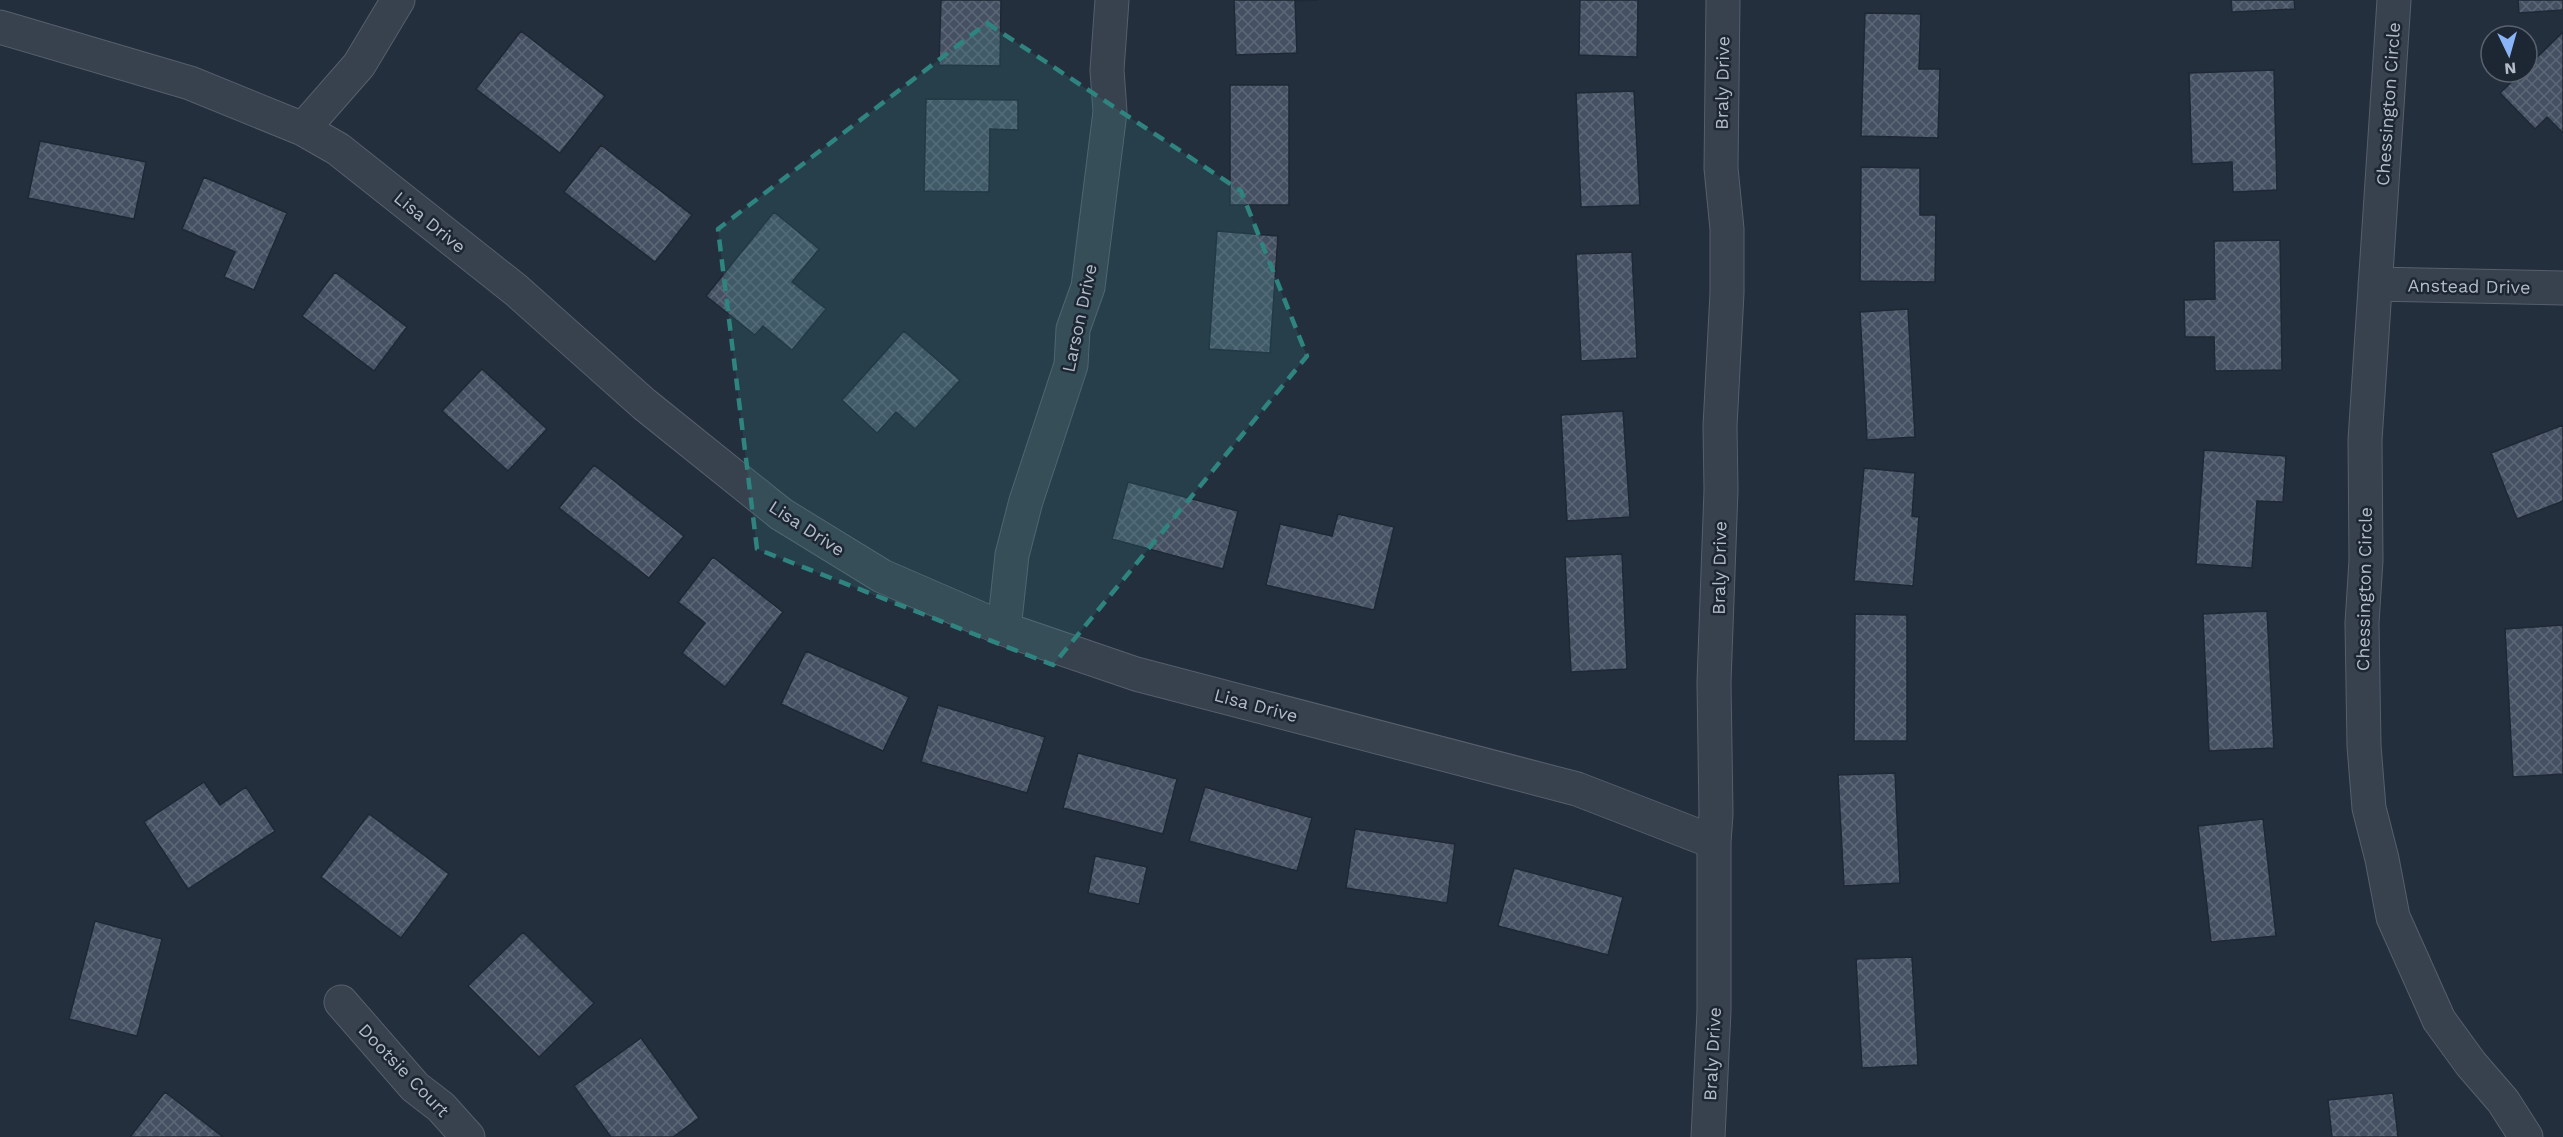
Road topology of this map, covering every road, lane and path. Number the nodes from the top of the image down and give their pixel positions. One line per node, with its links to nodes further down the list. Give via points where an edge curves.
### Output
1 (398, 0): 6 (street, via 359,65)
2 (1112, 0): 9 (street, Larson Drive, via 1107,69 1110,112 1088,287 1073,329 1071,365 1012,555)
3 (1723, 0): 10 (street, Braly Drive, via 1721,168 1727,229 1727,293 1720,426)
4 (2394, 0): 7 (street, Chessington Circle)
5 (0, 27): 6 (street, Lisa Drive, via 190,83)
6 (303, 129): 9 (street, Lisa Drive, via 338,148 516,291 644,404 781,514 882,576)
7 (2375, 284): 8 (street, Anstead Drive); 14 (street, Chessington Circle, via 2365,440 2362,623 2369,808 2393,917 2439,1020 2503,1101)
8 (2563, 288)
9 (1004, 629): 10 (street, Lisa Drive, via 1136,674 1576,789)
10 (1714, 842): 13 (street, Braly Drive, via 1714,1011)
11 (341, 1002): 12 (street, Dootsie Court, via 415,1087 441,1107)
12 (468, 1137)
13 (1708, 1137)
14 (2526, 1137)

